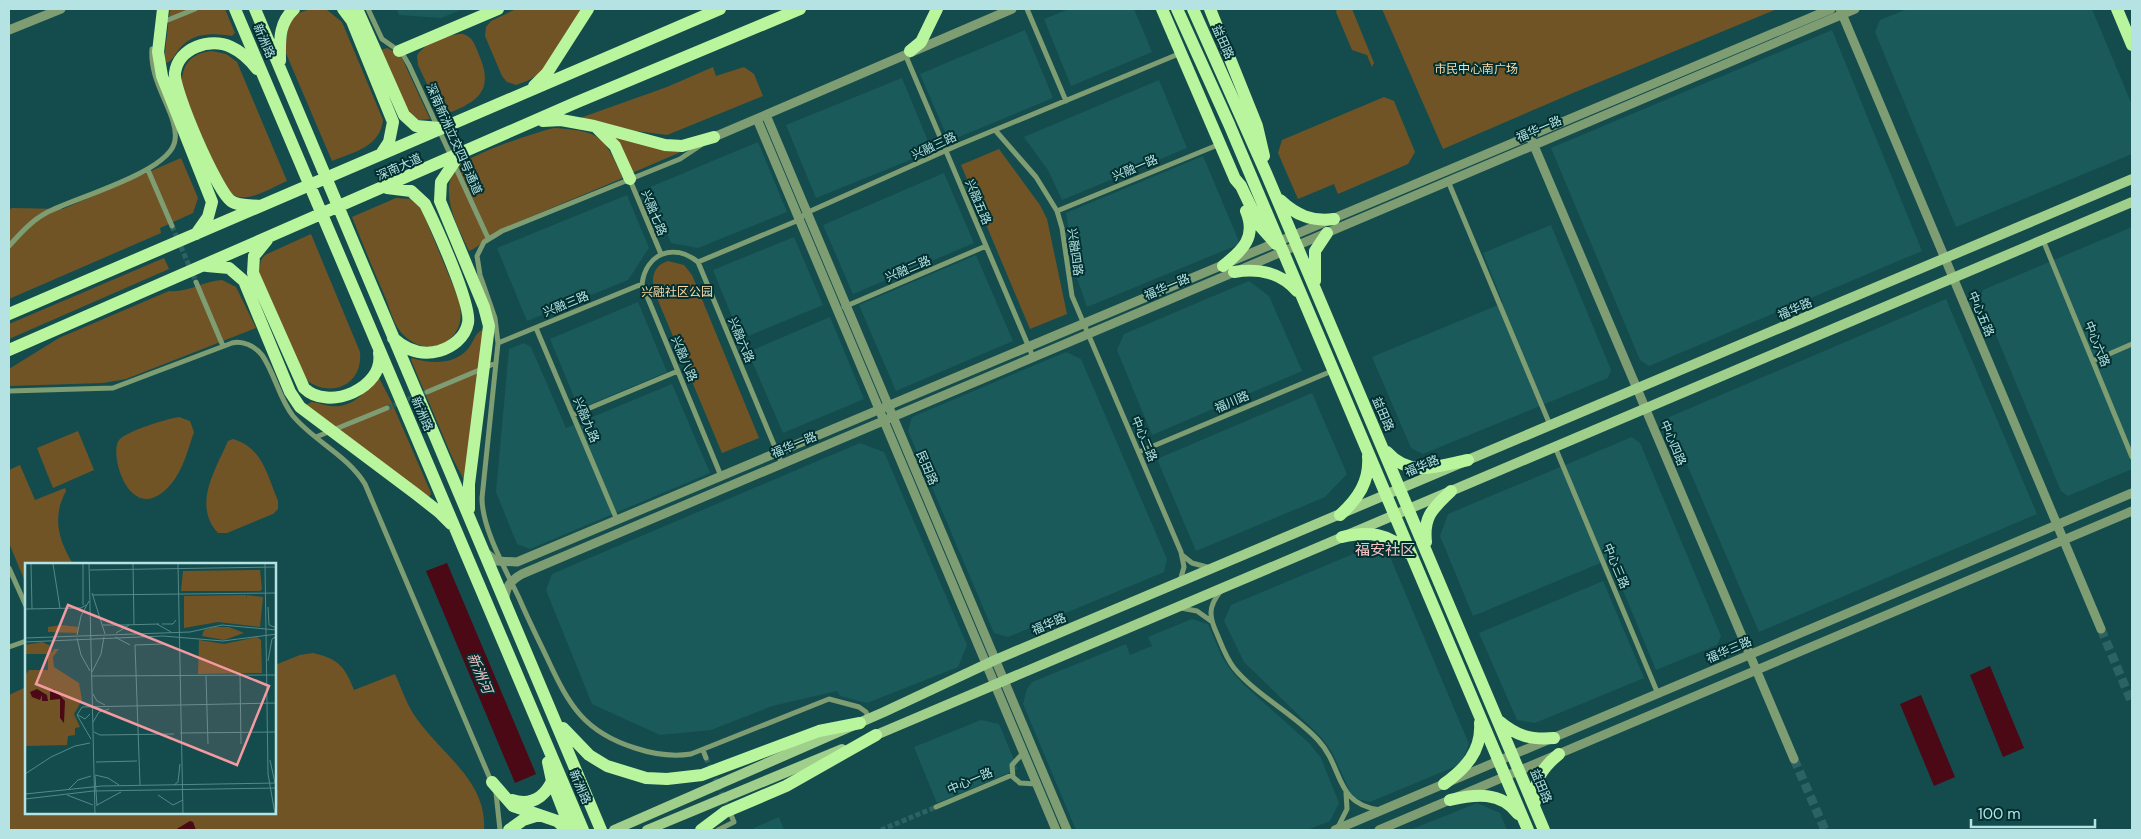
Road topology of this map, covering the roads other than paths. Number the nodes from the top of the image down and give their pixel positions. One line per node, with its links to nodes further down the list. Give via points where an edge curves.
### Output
1 (48, 9): 27 (street)
2 (61, 9): 29 (street)
3 (157, 9): 28 (street)
4 (163, 9): 68 (main road, via 158,52 162,76 212,202 208,217)
5 (196, 9): 28 (street)
6 (235, 9): 35 (main road, 新洲路)
7 (255, 9): 34 (main road, 新洲路)
8 (294, 9): 34 (main road, via 280,32)
9 (343, 9): 50 (main road, via 352,21 394,122 390,142)
10 (358, 9): 42 (main road, via 404,115 416,126)
11 (368, 9): 31 (street, 深南新洲立交四号通道, via 382,39)
12 (498, 9): 31 (main road)
13 (588, 9): 36 (main road, via 547,73)
14 (720, 9): 36 (main road, 深南大道)
15 (800, 9): 40 (main road, 深南大道)
16 (936, 9): 32 (main road, via 923,38)
17 (1012, 9): 32 (street)
18 (1027, 9): 37 (street)
19 (1162, 9): 33 (main road)
20 (1178, 9): 47 (main road)
21 (1193, 9): 53 (main road, 益田路)
22 (1210, 9): 53 (main road, via 1257,126)
23 (1831, 9): 44 (street, 福华一路)
24 (1855, 9): 26 (street, 福华一路)
25 (2117, 9): 30 (main road)
26 (1841, 11): 48 (street, 福华一路); 77 (street, 中心五路)
27 (9, 25)
28 (155, 25): 52 (street, via 152,68 176,137 174,148 167,157)
29 (9, 30)
30 (2132, 45)
31 (399, 51): 70 (street, 深南新洲立交四号通道, via 409,64)
32 (908, 53): 38 (street); 49 (street, 兴融五路)
33 (1181, 53): 37 (street, 兴融三路); 46 (main road)
34 (280, 68): 93 (main road, 新洲路)
35 (264, 76): 61 (main road, via 247,57 220,43 200,45 183,56 175,73 177,90 225,196 236,204); 97 (main road, 新洲路)
36 (527, 92): 42 (main road, 深南大道)
37 (1066, 101): 43 (street, 兴融三路)
38 (766, 115): 39 (street); 63 (street, 民田路)
39 (757, 119): 45 (street); 65 (street, 民田路)
40 (536, 121): 41 (main road, via 561,120); 51 (main road, 深南大道)
41 (594, 126): 45 (main road, via 665,145 682,146); 54 (main road, via 615,146)
42 (443, 128): 50 (main road, 深南大道)
43 (995, 130): 49 (street, 兴融三路); 62 (street, 兴融四路, via 1036,177)
44 (1530, 136): 48 (street, 中心四路); 64 (street, 福华一路)
45 (714, 137): 54 (street, via 680,159)
46 (1220, 144): 57 (main road); 62 (street, 兴融一路)
47 (1237, 145): 57 (main road); 75 (main road)
48 (1534, 145): 56 (street, 福华一路); 107 (street, 中心四路)
49 (946, 152): 63 (street, 兴融三路); 74 (street, 兴融五路)
50 (381, 154): 61 (main road, 深南大道)
51 (460, 155): 58 (main road, 深南大道); 138 (main road, via 441,182 440,201 489,326 468,499)
52 (148, 170): 66 (street); 73 (street, via 48,212)
53 (1266, 173): 59 (main road, 益田路)
54 (630, 179): 70 (street); 76 (street, 兴融七路)
55 (2132, 179): 77 (main road, 福华路)
56 (1448, 181): 67 (street, 福华一路); 117 (street)
57 (1241, 186): 75 (main road, via 1260,226); 79 (main road, via 1240,198 1250,222 1249,237 1236,256)
58 (384, 188): 69 (main road, 深南大道); 93 (main road, via 405,190 421,199 467,305 465,333 447,348 436,352 414,352)
59 (1276, 197): 64 (main road, via 1304,217 1316,220); 72 (main road, 益田路)
60 (2132, 202): 71 (main road)
61 (263, 206): 68 (main road, 深南大道)
62 (1057, 212): 90 (street, 兴融四路, via 1064,237 1070,291)
63 (806, 213): 65 (street, 兴融三路); 87 (street, 民田路)
64 (1334, 218): 72 (street, 福华一路)
65 (799, 220): 78 (street, 兴融三路); 88 (street, 民田路)
66 (172, 226)
67 (1327, 233): 72 (street, 福华一路); 85 (main road, via 1315,251)
68 (195, 235): 89 (main road, 深南大道)
69 (274, 236): 80 (main road, 深南大道); 97 (main road, via 262,244 254,256 252,269 304,388 320,398 342,397 354,392 379,366)
70 (488, 238): 95 (street, via 481,246 477,262 495,318)
71 (2044, 240): 82 (main road); 103 (street, 中心六路)
72 (1295, 241): 75 (street, 福华一路); 85 (main road, 益田路)
73 (9, 246)
74 (986, 246): 87 (street, 兴融二路); 99 (street, 兴融五路)
75 (1279, 246): 79 (street, 福华一路); 81 (street, 福华一路); 86 (main road)
76 (661, 254): 78 (street, via 678,251); 84 (street, via 647,266)
77 (1944, 259): 82 (street, 中心五路); 107 (main road, 福华路)
78 (698, 262): 123 (street, 兴融六路)
79 (1222, 266): 90 (street, 福华一路)
80 (197, 268): 94 (main road, 深南大道); 139 (main road, via 224,267 241,277 296,402 439,512)
81 (1234, 272): 86 (main road, via 1263,271 1278,276 1290,283); 92 (street, 福华一路)
82 (1952, 278): 112 (main road); 137 (street, 中心五路)
83 (196, 282): 98 (street)
84 (642, 284): 91 (street, 兴融三路); 105 (street, 兴融八路)
85 (1315, 289): 119 (main road, 益田路)
86 (1301, 296): 106 (main road)
87 (846, 306): 88 (street, 兴融二路); 110 (street, 民田路)
88 (837, 310): 113 (street, 民田路)
89 (9, 314)
90 (1084, 324): 92 (street, 兴融四路); 99 (street, 福华一路)
91 (536, 328): 95 (street, 兴融三路); 114 (street, 兴融九路)
92 (1089, 334): 102 (street, 福华一路); 122 (street, 中心二路)
93 (393, 338): 138 (main road, 新洲路)
94 (28, 341): 100 (main road, 深南大道); 101 (main road)
95 (498, 343): 104 (street)
96 (2132, 344): 103 (street)
97 (378, 345): 139 (main road, 新洲路)
98 (223, 346): 108 (street, via 113,388); 118 (street, via 239,342 259,352 288,408)
99 (1029, 347): 102 (street, 兴融五路); 110 (street, 福华一路)
100 (9, 350)
101 (9, 356)
102 (1033, 357): 115 (street, 福华一路)
103 (2093, 360): 124 (street, 中心六路)
104 (496, 363): 109 (street); 146 (street, via 482,507)
105 (678, 371): 114 (street); 127 (street, 兴融八路)
106 (1333, 371): 121 (main road); 122 (street, 福川路)
107 (1637, 389): 112 (street, 中心四路); 117 (main road, 福华路)
108 (9, 391)
109 (427, 392)
110 (888, 406): 113 (street, 福华一路); 115 (street, 民田路)
111 (387, 408): 118 (street)
112 (1646, 409): 120 (main road); 160 (street, 中心四路)
113 (879, 410): 116 (street, 民田路); 123 (street, 福华一路)
114 (573, 414): 136 (street, 兴融九路)
115 (893, 417): 116 (street, 福华一路); 161 (street, 民田路)
116 (883, 421): 126 (street, 福华一路); 161 (street, 民田路)
117 (1550, 426): 125 (main road, 福华路)
118 (316, 437): 183 (street, via 346,460 365,484)
119 (1381, 444): 125 (main road, via 1396,461 1416,470); 128 (main road, 益田路)
120 (1555, 447): 129 (main road); 164 (street, 中心三路)
121 (1367, 451): 131 (main road); 134 (main road, via 1368,468 1363,487 1358,497)
122 (1139, 452): 143 (street, 中心二路)
123 (777, 453): 126 (street, 兴融六路); 127 (street, 福华一路)
124 (2132, 457)
125 (1468, 460): 128 (main road, 福华路)
126 (782, 464): 150 (street, 福华一路)
127 (721, 476): 136 (street, 福华一路)
128 (1400, 489): 131 (main road, 福华路); 132 (main road, 益田路)
129 (1451, 491): 132 (main road); 144 (main road, via 1426,523)
130 (2132, 493): 137 (street, 福华三路)
131 (1386, 495): 134 (main road, 福华路); 135 (main road)
132 (1408, 509): 135 (main road); 144 (main road, 益田路)
133 (2132, 511): 141 (street)
134 (1340, 514): 147 (main road, 福华路)
135 (1394, 515): 140 (main road); 145 (main road)
136 (617, 520): 146 (street, 福华一路, via 517,562)
137 (2056, 525): 141 (street, 中心五路); 160 (street, 福华三路)
138 (473, 526): 142 (main road, 新洲路)
139 (457, 533): 169 (main road, 新洲路)
140 (1342, 537): 145 (main road, via 1364,533 1385,536 1402,546); 152 (main road)
141 (2062, 541): 157 (street, 中心五路); 162 (street)
142 (482, 549): 146 (street); 153 (main road, 新洲路)
143 (1181, 552): 147 (street, via 1195,565); 151 (street, 中心二路, via 1184,571)
144 (1427, 554): 167 (main road, 益田路)
145 (1413, 560): 166 (main road)
146 (503, 563): 150 (street)
147 (1218, 566): 151 (main road, 福华路)
148 (9, 568): 149 (street)
149 (11, 581): 154 (street)
150 (511, 581): 153 (street); 172 (street, via 565,696 588,724 639,750 670,756)
151 (1178, 583): 161 (main road, 福华路)
152 (1224, 588): 155 (main road); 156 (street, via 1211,605)
153 (505, 603): 165 (main road, 新洲路)
154 (25, 604)
155 (1175, 608): 156 (street, via 1193,610); 163 (main road)
156 (1211, 621): 186 (street, via 1235,669 1318,739)
157 (2101, 629)
158 (25, 641): 159 (street)
159 (9, 647)
160 (1750, 655): 162 (street, 中心四路); 164 (street, 福华三路)
161 (990, 662): 163 (street, 民田路); 168 (main road, 福华路)
162 (1757, 670): 174 (street); 177 (street, 中心四路)
163 (999, 683): 170 (main road); 173 (street, 民田路); 206 (street, 民田路)
164 (1658, 694): 171 (street, 福华三路)
165 (550, 710): 168 (main road, via 572,740 589,755 608,766 646,778 667,779 702,775 819,731); 200 (main road, 新洲路)
166 (1479, 716): 178 (main road); 185 (main road, via 1481,732 1475,752 1459,773)
167 (1497, 719): 171 (main road, via 1525,738); 175 (main road, 益田路)
168 (864, 721): 172 (street, via 866,712 859,707 829,699); 201 (main road, 福华路)
169 (541, 730): 182 (main road); 199 (main road, 新洲路)
170 (876, 735): 202 (main road); 203 (main road, via 786,786 725,812)
171 (1554, 738): 175 (street, 福华三路)
172 (703, 750): 176 (street)
173 (1023, 753): 180 (street, via 1014,763); 184 (street, 民田路)
174 (1559, 754): 179 (street); 193 (main road, via 1537,778 1534,789)
175 (1513, 755): 178 (street, 福华三路); 179 (main road, 益田路)
176 (706, 758)
177 (1794, 759)
178 (1498, 761): 181 (main road); 185 (street, 福华三路)
179 (1519, 771): 181 (street); 193 (main road, 益田路)
180 (1012, 774): 184 (street, via 1020,783); 189 (street, 中心一路)
181 (1505, 777): 188 (street); 194 (main road)
182 (552, 781): 187 (main road, via 533,801 521,802); 198 (main road)
183 (492, 782): 187 (main road); 196 (street, via 499,803)
184 (1036, 784): 205 (street, 民田路)
185 (1444, 784): 190 (street, 福华三路)
186 (1345, 790): 190 (street, via 1358,804); 207 (street, via 1346,809)
187 (505, 797): 191 (main road, via 519,809)
188 (1450, 800): 194 (main road, via 1478,795 1502,800 1514,808); 195 (street)
189 (936, 807)
190 (1383, 810): 207 (street, 福华三路)
191 (540, 815): 197 (main road, via 523,820); 198 (main road)
192 (731, 815): 204 (street, via 734,822)
193 (1539, 816): 209 (main road, 益田路)
194 (1526, 826)
195 (1390, 827): 208 (street)
196 (500, 830)
197 (509, 830)
198 (570, 830)
199 (583, 830)
200 (602, 830)
201 (614, 830)
202 (647, 830)
203 (701, 830)
204 (718, 830)
205 (1056, 830)
206 (1067, 830)
207 (1335, 830)
208 (1379, 830)
209 (1544, 830)

